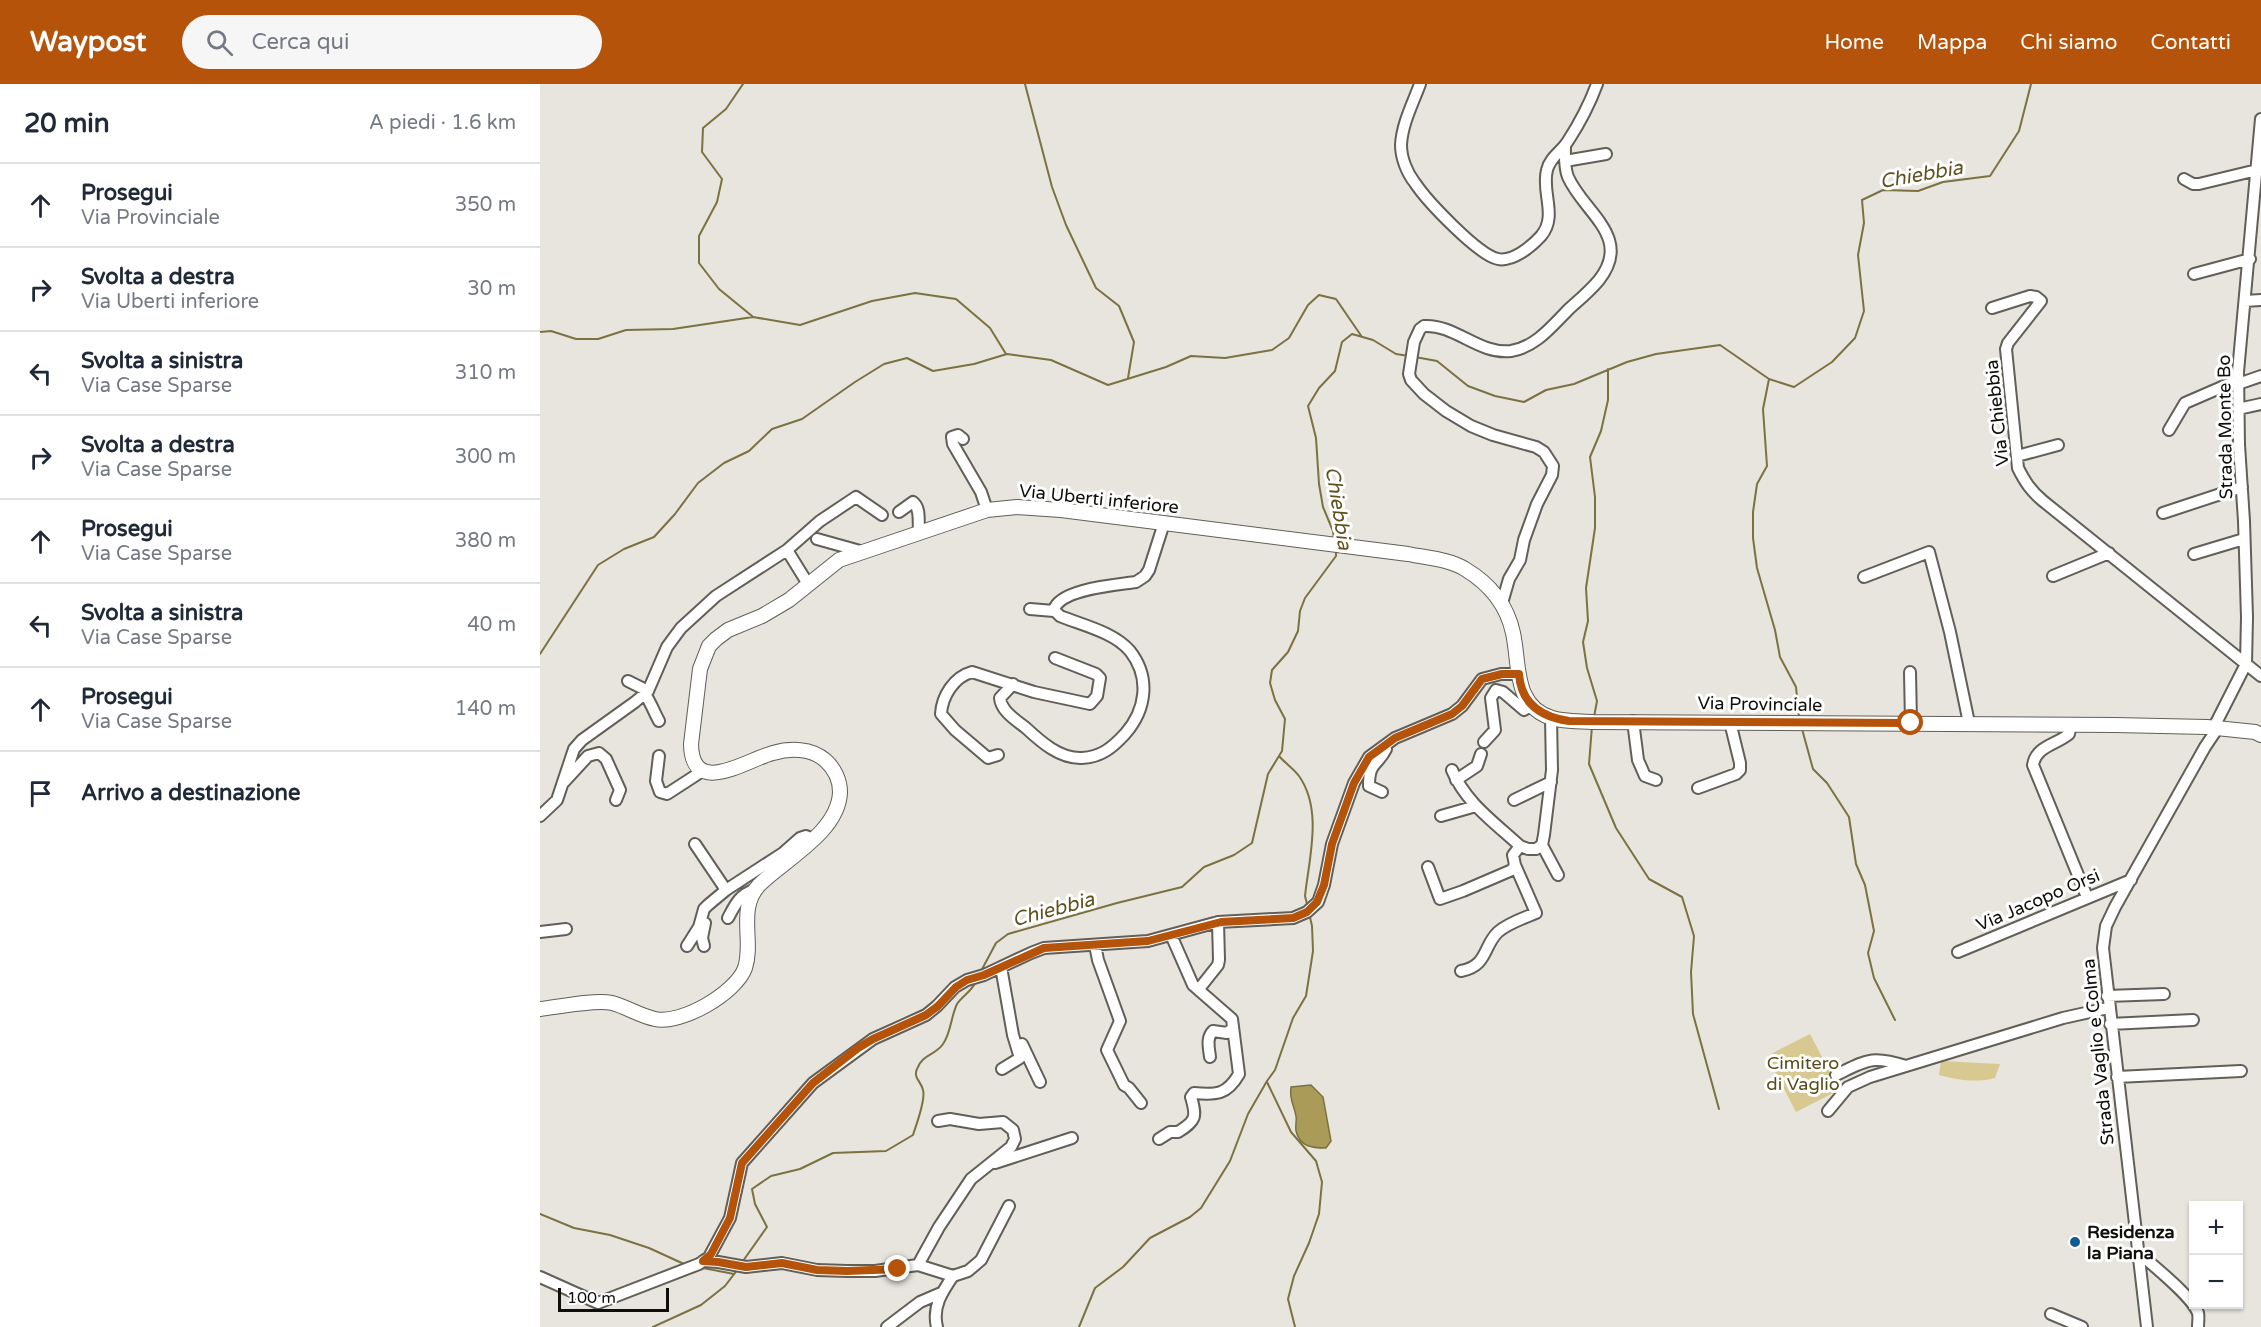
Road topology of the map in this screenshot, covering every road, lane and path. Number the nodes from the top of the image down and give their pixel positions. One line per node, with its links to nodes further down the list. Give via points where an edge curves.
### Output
1 (1420, 84): 4 (street, via 1401,146 1405,167 1429,200 1485,254 1501,260 1515,256 1541,236 1549,224 1546,171)
2 (1597, 84): 4 (street)
3 (2261, 119): 7 (street, Strada Monte Bo)
4 (1565, 145): 6 (street)
5 (1606, 154): 6 (street)
6 (1565, 161): 37 (street, via 1574,189 1604,227 1611,244 1607,266 1599,280 1542,336 1521,348 1497,351 1442,328 1424,326 1413,347 1410,364 1411,380 1446,411 1492,435 1536,447 1551,461 1552,475)
7 (2257, 170): 8 (street, via 2199,184); 9 (street, Strada Monte Bo)
8 (2184, 179)
9 (2250, 259): 10 (street); 12 (street, Strada Monte Bo)
10 (2194, 274)
11 (2261, 300): 12 (street)
12 (2245, 302): 15 (street, Strada Monte Bo)
13 (1992, 308): 21 (street, Via Chiebbia, via 2030,296 2041,301 2007,349)
14 (2261, 376): 15 (street)
15 (2238, 382): 17 (street, Strada Monte Bo); 18 (street, via 2185,403)
16 (2261, 404): 17 (street)
17 (2238, 410): 22 (street, Strada Monte Bo)
18 (2169, 430)
19 (963, 439): 23 (street, via 958,435 952,437)
20 (2058, 445): 21 (street)
21 (2017, 456): 33 (street, Via Chiebbia, via 2018,468 2031,491)
22 (2241, 487): 25 (street); 30 (street, Strada Monte Bo)
23 (987, 510): 27 (main road, Via Uberti inferiore, via 1035,507); 28 (main road, Via Uberti inferiore)
24 (898, 512): 28 (street, via 916,503)
25 (2163, 513)
26 (882, 515): 31 (street, via 856,497)
27 (1164, 523): 39 (main road, Via Uberti inferiore, via 1408,554 1463,568); 42 (street, via 1145,576 1136,582 1069,595 1057,603)
28 (919, 532): 32 (main road, Via Uberti inferiore)
29 (817, 539): 32 (street)
30 (2244, 539): 34 (street); 44 (street, Strada Monte Bo)
31 (787, 550): 38 (street); 50 (street, via 716,596 681,628 667,647)
32 (860, 551): 38 (main road, Via Uberti inferiore, via 839,560)
33 (2109, 554): 35 (street); 44 (street, Via Chiebbia)
34 (2194, 554)
35 (2053, 576)
36 (1864, 577): 57 (street, via 1929,552)
37 (1509, 579): 39 (street); 40 (street)
38 (808, 584): 66 (main road, Via Uberti inferiore, via 789,600 728,630 709,646 700,669 692,744 693,759)
39 (1486, 584): 40 (main road, Via Uberti inferiore)
40 (1502, 603): 46 (main road, Via Uberti inferiore, via 1514,634)
41 (1030, 609): 42 (street)
42 (1054, 611): 49 (street, via 1116,639 1129,650 1144,683 1137,718 1113,748 1098,755 1080,758 1060,753 1001,707 1000,698)
43 (1055, 658): 49 (street, via 1100,678 1097,696 1090,704)
44 (2246, 664): 47 (street, Via Chiebbia); 59 (street, Strada Monte Bo, via 2216,723)
45 (1910, 672): 56 (street)
46 (1519, 674): 51 (main road, Via Uberti inferiore, via 1522,692); 62 (street, via 1482,679 1452,714)
47 (2261, 676)
48 (628, 681): 50 (street)
49 (1013, 684): 64 (street, via 972,672 964,674 955,681 942,705 941,714 955,730 988,758)
50 (646, 692): 54 (street); 69 (street, via 582,740 574,749)
51 (1531, 706): 52 (main road); 61 (street, via 1524,710 1496,690 1491,698 1495,730)
52 (1551, 718): 53 (main road, Via Provinciale); 68 (street)
53 (1633, 721): 55 (main road, Via Provinciale); 67 (street, via 1638,760 1645,776)
54 (659, 722)
55 (1730, 722): 56 (main road, Via Provinciale); 70 (street, via 1740,770)
56 (1911, 723): 57 (main road, Via Provinciale)
57 (1969, 723): 58 (main road, Via Provinciale)
58 (2072, 724): 59 (main road, Via Provinciale); 87 (street, via 2069,734 2040,751 2033,765)
59 (2217, 729): 60 (main road, Via Provinciale); 84 (street, Strada Vaglio e Colma)
60 (2261, 735)
61 (1484, 742)
62 (1388, 743): 71 (street, via 1386,752 1369,773 1369,786); 90 (street, via 1369,757 1354,783 1332,844 1324,885 1313,907 1293,918)
63 (1481, 754): 74 (street, via 1478,766 1454,775)
64 (998, 755)
65 (659, 756): 66 (street, via 660,792 667,794)
66 (704, 770): 77 (main road, via 723,772 771,753 790,750 819,755 837,774 840,790 834,813)
67 (1656, 780)
68 (1551, 782): 73 (street); 79 (street)
69 (561, 783): 72 (street, via 588,756 599,753 616,778 620,790); 75 (street, via 557,800)
70 (1698, 788)
71 (1382, 792)
72 (616, 800)
73 (1514, 800)
74 (1476, 806): 76 (street); 80 (street)
75 (540, 816)
76 (1441, 816)
77 (813, 839): 85 (street, via 800,838); 86 (main road)
78 (695, 844): 85 (street)
79 (1542, 845): 80 (street, via 1536,849); 83 (street)
80 (1520, 846): 81 (street, via 1513,855)
81 (1515, 865): 82 (street, via 1486,882 1440,899); 99 (street, via 1536,913 1498,932 1484,957 1473,968)
82 (1428, 867)
83 (1558, 875)
84 (2132, 880): 87 (street, Via Jacopo Orsi); 102 (street, Strada Vaglio e Colma, via 2106,926 2103,948)
85 (726, 890): 88 (street)
86 (754, 891): 89 (street, via 737,901); 103 (main road, via 747,909 748,957 744,969 739,979 698,1010 669,1021 612,1003)
87 (2087, 897): 97 (street, Via Jacopo Orsi)
88 (708, 905): 95 (street); 96 (street)
89 (728, 918)
90 (1218, 922): 93 (street); 100 (street, via 1218,965)
91 (566, 929): 92 (street)
92 (540, 932)
93 (1171, 935): 94 (street); 100 (street)
94 (1095, 945): 98 (street, via 1044,948); 115 (street, via 1120,1021 1107,1050 1124,1085)
95 (687, 946)
96 (704, 946)
97 (1958, 952)
98 (1000, 967): 105 (street); 123 (street, via 956,987 926,1015 873,1039 813,1083 742,1163 730,1218 711,1254)
99 (1461, 971)
100 (1199, 990): 107 (street, via 1233,1019)
101 (2164, 994): 102 (street)
102 (2108, 1002): 106 (street, Strada Vaglio e Colma); 109 (street)
103 (540, 1009)
104 (2193, 1020): 106 (street)
105 (1012, 1022): 110 (street, via 1020,1058); 114 (street)
106 (2110, 1024): 113 (street, Strada Vaglio e Colma)
107 (1232, 1029): 108 (street, via 1211,1033); 119 (street, via 1239,1074 1220,1093 1194,1093 1193,1120 1178,1132)
108 (1210, 1057)
109 (1907, 1066): 112 (street, via 1889,1060 1867,1060); 116 (street, via 1854,1083)
110 (1002, 1069)
111 (2241, 1071): 113 (street)
112 (1836, 1075)
113 (2117, 1077): 122 (street, Strada Vaglio e Colma)
114 (1040, 1082)
115 (1141, 1103)
116 (1828, 1111)
117 (938, 1121): 120 (street, via 1007,1124 1015,1140)
118 (1072, 1138): 120 (street)
119 (1159, 1139)
120 (987, 1167): 124 (street, via 971,1179)
121 (1010, 1206): 125 (street, via 981,1260)
122 (2138, 1252): 128 (street); 134 (street, Strada Vaglio e Colma)
123 (703, 1261): 124 (street, via 746,1267 782,1263 817,1270 866,1271); 126 (street, via 598,1303)
124 (918, 1265): 125 (street)
125 (953, 1276): 127 (street)
126 (540, 1277)
127 (941, 1293): 131 (street, via 920,1302); 132 (street, via 934,1315)
128 (2189, 1300)
129 (2199, 1309): 135 (street)
130 (2051, 1314): 133 (street)
131 (887, 1327)
132 (937, 1327)
133 (2082, 1327)
134 (2146, 1327)
135 (2198, 1327)

